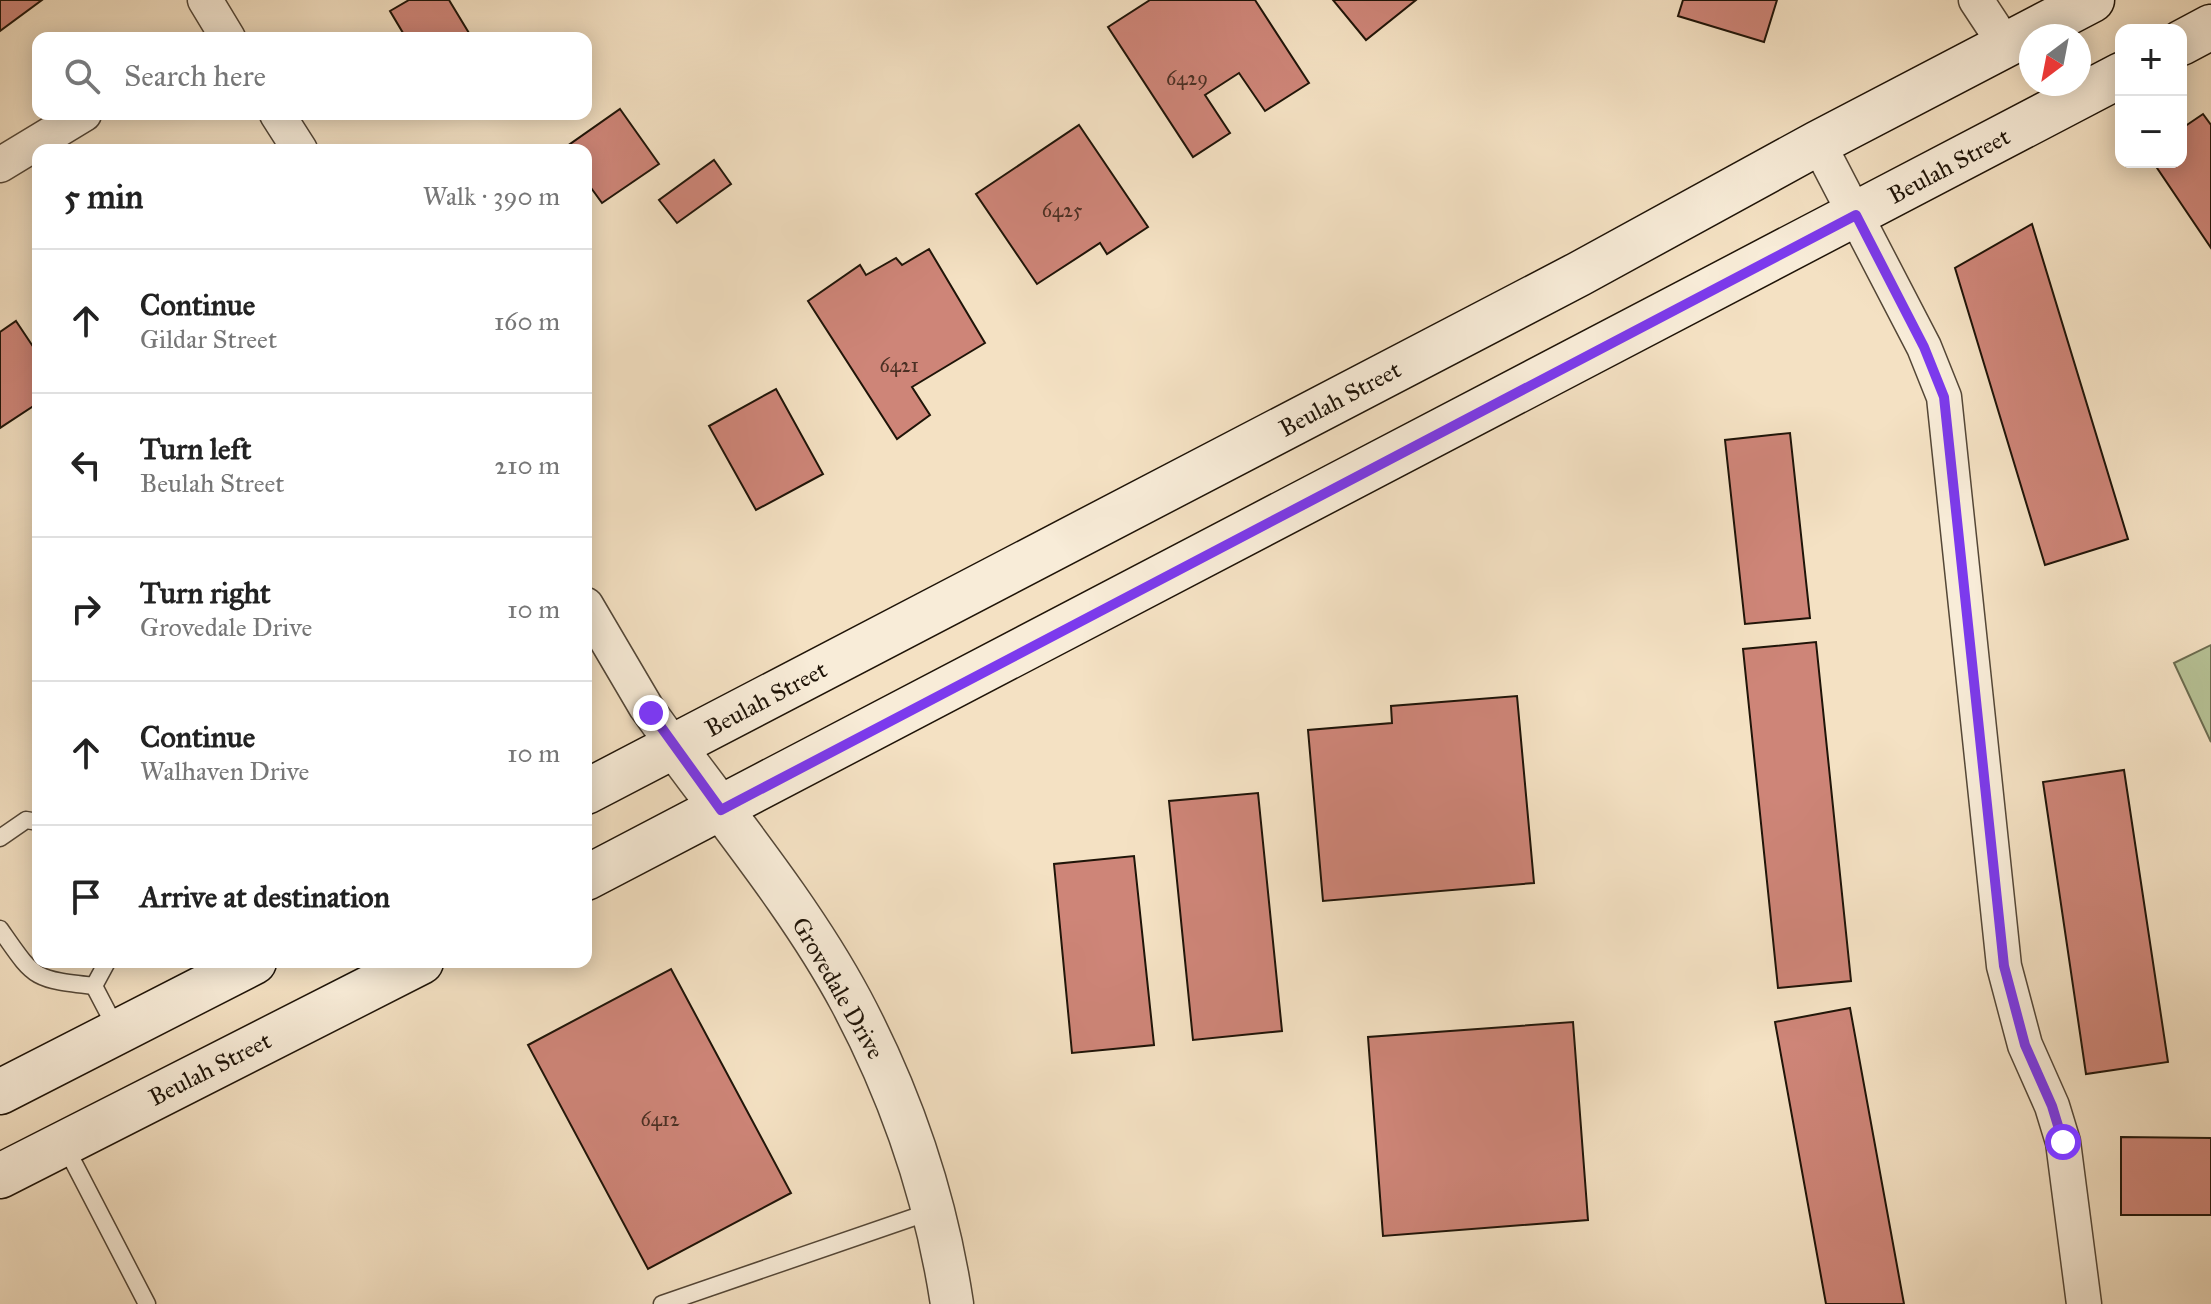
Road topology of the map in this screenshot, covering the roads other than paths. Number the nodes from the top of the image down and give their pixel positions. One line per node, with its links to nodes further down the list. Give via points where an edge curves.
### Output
1 (205, 0): 5 (street)
2 (1976, 0): 7 (street)
3 (2092, 0): 7 (main road, Beulah Street)
4 (2211, 27): 6 (main road)
5 (221, 32)
6 (2187, 40)
7 (2005, 44): 11 (main road, Beulah Street)
8 (2115, 78): 16 (main road, Beulah Street)
9 (74, 120): 12 (street)
10 (281, 120): 13 (street)
11 (1818, 143): 16 (street); 18 (main road, Beulah Street, via 1579,274)
12 (35, 144)
13 (296, 144)
14 (32, 146): 15 (street)
15 (0, 165)
16 (1856, 215): 20 (main road, Beulah Street); 37 (street, via 1944,397 2004,966 2025,1045 2063,1142)
17 (592, 615): 18 (street)
18 (675, 747): 19 (main road, Beulah Street); 20 (street, Grovedale Drive)
19 (592, 789)
20 (721, 810): 23 (main road, Beulah Street); 33 (street, Grovedale Drive, via 849,998 887,1072)
21 (32, 821): 22 (lane)
22 (0, 838)
23 (592, 875)
24 (0, 929): 28 (lane, via 31,973)
25 (104, 968): 28 (lane)
26 (242, 968): 29 (main road)
27 (409, 968): 31 (main road, Beulah Street)
28 (94, 986): 29 (lane)
29 (118, 1032): 30 (main road)
30 (0, 1092)
31 (63, 1144): 32 (main road, Beulah Street); 34 (lane)
32 (0, 1176)
33 (933, 1211): 35 (lane); 36 (street, Grovedale Drive)
34 (147, 1304)
35 (662, 1304)
36 (952, 1304)
37 (2084, 1304)

